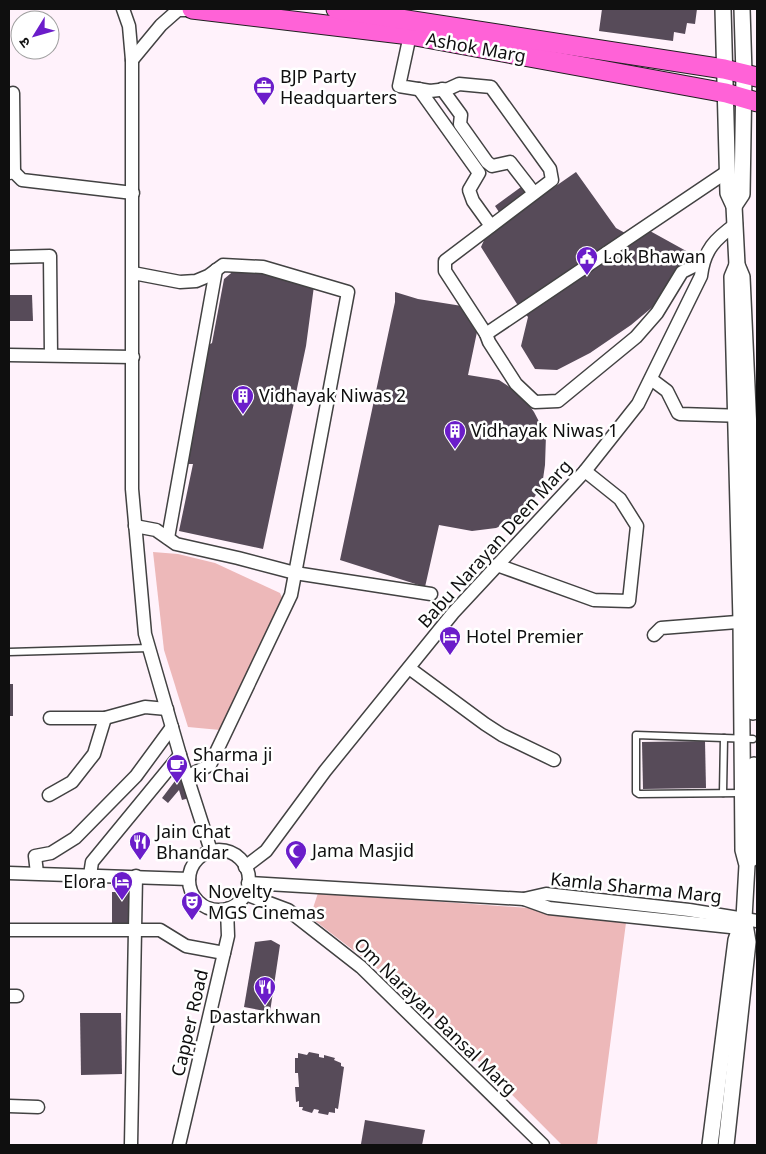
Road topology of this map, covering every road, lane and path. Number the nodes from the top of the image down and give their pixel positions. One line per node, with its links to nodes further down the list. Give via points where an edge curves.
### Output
1 (123, 9): 7 (street, via 129,26)
2 (196, 9): 6 (main road, Ashok Marg); 7 (street, via 178,10)
3 (336, 9): 6 (main road, Ashok Marg)
4 (723, 9): 8 (street)
5 (742, 9): 9 (street)
6 (411, 28): 8 (main road, Ashok Marg); 10 (street, via 398,86); 13 (main road, Ashok Marg)
7 (132, 60): 16 (street)
8 (724, 69): 9 (main road, Ashok Marg); 13 (street)
9 (751, 75): 13 (street)
10 (419, 89): 11 (street); 20 (street, via 479,172 469,190)
11 (442, 89): 17 (street, via 461,115 460,124 487,162 492,166 510,162); 17 (street, via 460,84 491,87 550,170 552,180)
12 (13, 93): 15 (street)
13 (742, 98): 14 (street); 18 (street, via 742,194)
14 (728, 171): 18 (street, via 728,193); 25 (street)
15 (11, 172): 16 (street, via 22,180)
16 (133, 193): 24 (street)
17 (534, 193): 20 (street)
18 (734, 206): 19 (street)
19 (736, 224): 22 (street, Babu Narayan Deen Marg, via 717,238); 30 (street, via 737,265 732,277)
20 (491, 226): 25 (street, via 445,261 445,271)
21 (9, 257): 27 (street, via 50,256)
22 (702, 262): 25 (street, via 682,272 657,313 636,337 558,401 535,402 528,396 516,384); 29 (street, Babu Narayan Deen Marg, via 700,276)
23 (216, 270): 24 (street, via 188,282); 34 (street); 36 (street, via 224,265 263,267 348,292)
24 (133, 274): 28 (street)
25 (486, 334)
26 (9, 355): 27 (street)
27 (51, 355): 28 (street)
28 (133, 358): 33 (street, via 132,489)
29 (651, 379): 31 (street, via 667,391 680,414); 32 (street, Babu Narayan Deen Marg, via 638,404)
30 (747, 387): 31 (street)
31 (743, 416): 38 (street)
32 (585, 471): 35 (street, Babu Narayan Deen Marg); 35 (street, via 620,498 637,526 629,601 594,600)
33 (135, 526): 34 (street, via 156,530); 40 (street)
34 (168, 538): 36 (street, via 176,544)
35 (497, 565): 42 (street, Babu Narayan Deen Marg)
36 (295, 573): 37 (street); 51 (street, via 291,596 210,765)
37 (431, 594)
38 (750, 620): 39 (street, via 661,628); 48 (street)
39 (654, 635)
40 (149, 648): 41 (lane); 43 (street)
41 (9, 652)
42 (409, 668): 50 (street, via 502,735); 57 (street, Babu Narayan Deen Marg, via 266,850)
43 (167, 709): 45 (street, via 146,707); 46 (street)
44 (50, 718): 45 (street)
45 (105, 718): 54 (street, via 94,754 72,782)
46 (172, 727): 49 (street); 59 (street, via 136,776 75,838 51,853 34,856)
47 (724, 738): 48 (lane); 52 (lane); 52 (lane, via 636,735 636,792 639,794)
48 (748, 739): 53 (street); 56 (street, via 754,853)
49 (180, 755): 51 (street); 60 (street, via 92,862)
50 (554, 760)
51 (188, 776): 55 (street)
52 (723, 793): 53 (lane)
53 (743, 793): 56 (street, via 743,850)
54 (49, 795)
55 (211, 851): 57 (street, via 231,853); 62 (street, via 200,856)
56 (747, 865): 65 (street)
57 (245, 867): 63 (street)
58 (9, 873): 59 (street)
59 (37, 874): 60 (street)
60 (90, 875): 61 (street)
61 (136, 876): 62 (street); 67 (street)
62 (189, 879): 64 (street, via 194,898 204,906)
63 (247, 888): 64 (street, via 237,904); 65 (street, Kamla Sharma Marg, via 524,899 549,908 630,910); 73 (street, Om Narayan Bansal Marg, via 288,910 361,967)
64 (227, 909): 68 (street, Capper Road, via 228,936)
65 (747, 922): 74 (street, via 736,940); 75 (street, via 748,942)
66 (9, 930): 67 (street)
67 (135, 931): 68 (street, via 160,930 186,946); 71 (street)
68 (224, 953): 72 (street, Capper Road)
69 (9, 1106): 70 (street)
70 (38, 1107)
71 (131, 1145)
72 (179, 1145)
73 (543, 1145)
74 (710, 1145)
75 (726, 1145)

